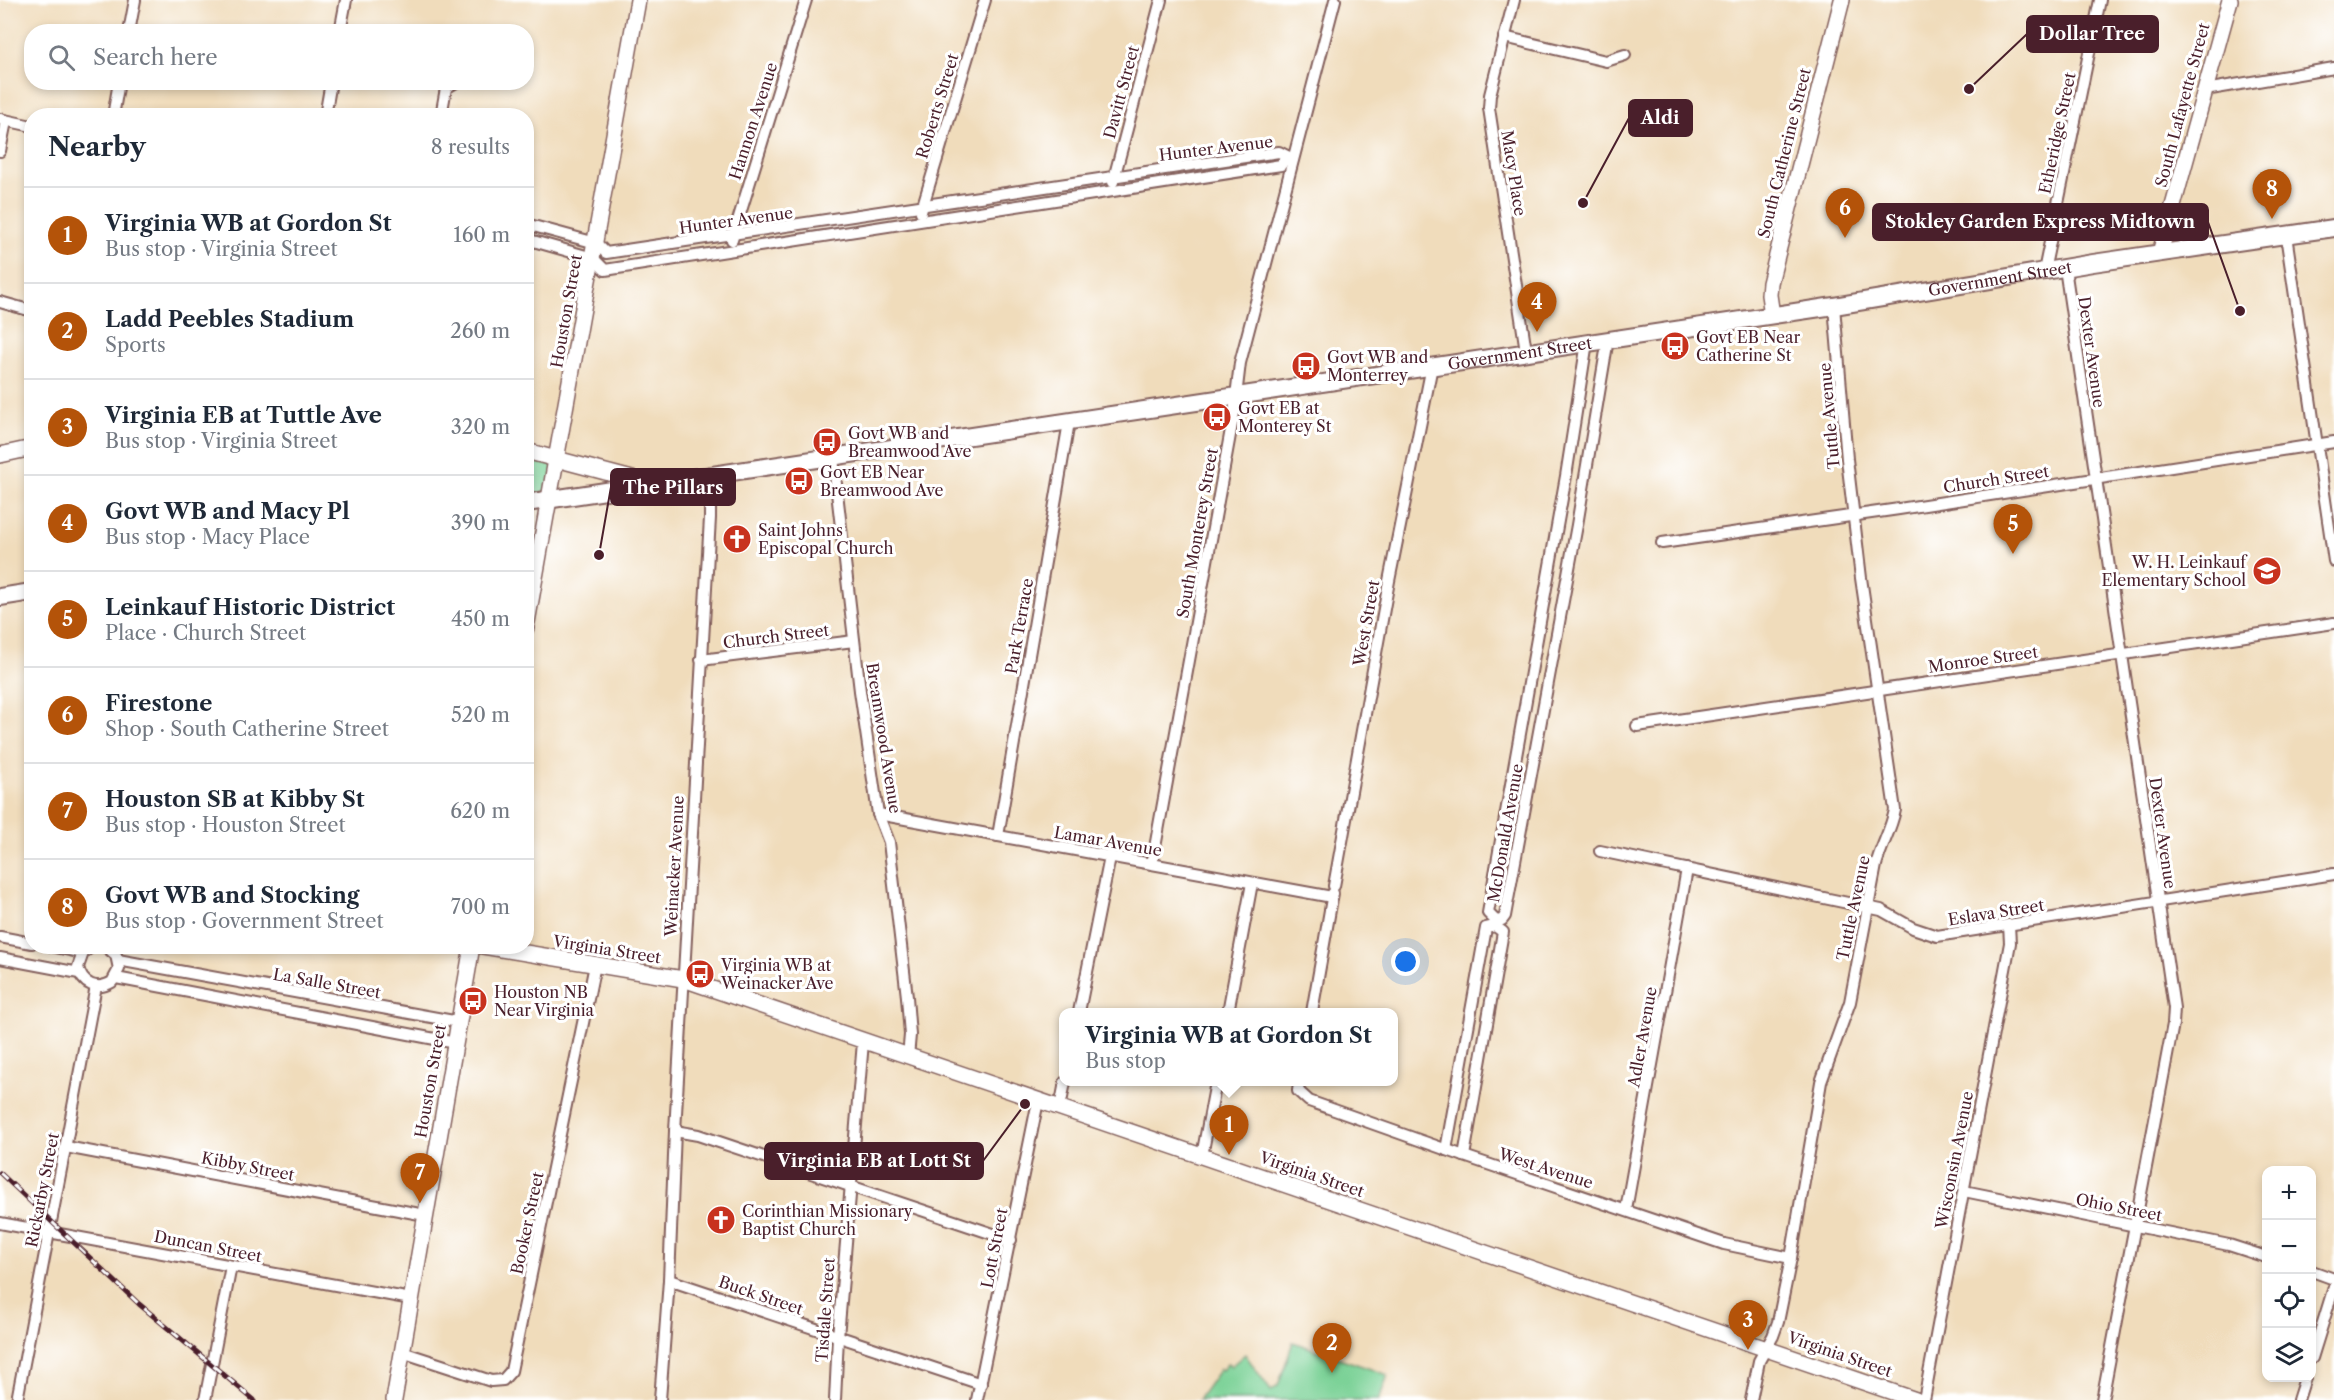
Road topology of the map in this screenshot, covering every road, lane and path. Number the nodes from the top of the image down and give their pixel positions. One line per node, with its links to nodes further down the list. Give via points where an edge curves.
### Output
1 (135, 0): 12 (street)
2 (346, 0): 13 (street)
3 (638, 0): 37 (street, Houston Street)
4 (806, 0): 35 (street, Hannon Avenue)
5 (985, 0): 30 (street, Roberts Street)
6 (1161, 0): 28 (street, Davitt Street)
7 (1335, 0): 27 (street, South Monterey Street)
8 (1514, 0): 14 (street, Macy Place)
9 (1842, 0): 45 (street, South Catherine Street, via 1770,283)
10 (2100, 0): 41 (street, Etheridge Street)
11 (2230, 0): 20 (street, South Lafayette Street)
12 (130, 24)
13 (342, 24)
14 (1504, 37): 15 (street, via 1606,61); 48 (street, Macy Place, via 1489,108)
15 (1625, 56)
16 (2334, 69): 20 (street)
17 (118, 90): 21 (street)
18 (330, 90): 22 (street)
19 (446, 90): 23 (street)
20 (2205, 90): 39 (street, South Lafayette Street)
21 (114, 108)
22 (326, 108)
23 (442, 108)
24 (3, 120): 25 (street); 26 (street)
25 (24, 124)
26 (0, 151)
27 (1289, 158): 28 (street, Hunter Avenue, via 1279,152); 29 (street, Hunter Avenue, via 1281,165); 50 (street, South Monterey Street)
28 (1113, 178): 29 (street, Davitt Street); 30 (street, Hunter Avenue)
29 (1114, 192): 31 (street, Hunter Avenue)
30 (921, 207): 31 (street, Roberts Street); 35 (street, Hunter Avenue)
31 (921, 221): 38 (street, Hunter Avenue)
32 (534, 227): 37 (street, Hunter Avenue)
33 (2334, 228): 34 (main road, Government Street)
34 (2286, 235): 39 (main road, Government Street); 53 (street)
35 (732, 236): 37 (street, Hunter Avenue, via 606,253); 38 (street, Hannon Avenue)
36 (534, 240): 37 (street, Hunter Avenue)
37 (595, 251): 38 (street, Hunter Avenue, via 605,270); 58 (street, Houston Street)
38 (732, 251)
39 (2160, 253): 40 (main road, Government Street)
40 (2065, 268): 41 (main road, Government Street); 60 (street, Dexter Avenue)
41 (2044, 271): 43 (main road, Government Street)
42 (0, 302): 44 (street)
43 (1834, 306): 45 (main road, Government Street); 64 (street, Tuttle Avenue)
44 (24, 309)
45 (1772, 315): 46 (main road, Government Street)
46 (1608, 339): 47 (main road, Government Street); 47 (street, McDonald Avenue, via 1505,916 1496,921 1488,913 1489,903)
47 (1587, 342): 48 (main road, Government Street)
48 (1526, 351): 49 (main road, Government Street)
49 (1432, 366): 50 (main road, Government Street); 84 (street, West Street)
50 (1235, 396): 51 (main road, Government Street); 80 (street, South Monterey Street)
51 (1069, 422): 57 (main road, Government Street); 77 (street, Park Terrace)
52 (2334, 442): 53 (street, Church Street)
53 (2317, 444): 60 (street, Church Street); 66 (street)
54 (24, 450): 56 (street)
55 (534, 453): 58 (street)
56 (0, 455)
57 (833, 458): 59 (main road, Government Street); 71 (street, Breamwood Avenue)
58 (557, 459): 61 (street); 62 (street, Houston Street)
59 (710, 477): 61 (main road, Government Street); 73 (street, Weinacker Avenue)
60 (2095, 478): 64 (street, Church Street); 72 (street, Dexter Avenue)
61 (651, 484): 62 (main road, Government Street)
62 (549, 499): 63 (main road, Government Street); 67 (street, Houston Street)
63 (534, 502)
64 (1854, 515): 65 (street, Church Street); 74 (street, Tuttle Avenue)
65 (1662, 543)
66 (2334, 561)
67 (534, 583)
68 (24, 593): 69 (main road)
69 (0, 597)
70 (2334, 623): 72 (street, Monroe Street)
71 (854, 640): 73 (street, Church Street); 76 (street, Breamwood Avenue)
72 (2121, 654): 74 (street, Monroe Street); 85 (street, Dexter Avenue)
73 (701, 660): 99 (street, Weinacker Avenue)
74 (1877, 690): 75 (street, Monroe Street); 86 (street, Tuttle Avenue, via 1895,810 1878,858)
75 (1637, 726)
76 (878, 814): 77 (street, Lamar Avenue); 109 (street, Breamwood Avenue, via 889,842 907,997)
77 (998, 836): 79 (street, Lamar Avenue)
78 (1600, 851): 81 (street, Eslava Street)
79 (1110, 857): 80 (street, Lamar Avenue); 103 (street)
80 (1152, 864): 83 (street, Lamar Avenue)
81 (1687, 869): 86 (street, Eslava Street); 122 (street, Adler Avenue)
82 (2334, 874): 85 (street, Eslava Street)
83 (1252, 883): 84 (street, Lamar Avenue); 104 (street)
84 (1333, 891): 105 (street, West Street)
85 (2158, 902): 87 (street, Eslava Street); 125 (street, Dexter Avenue, via 2173,1024)
86 (1867, 907): 87 (street, Eslava Street, via 1937,936); 129 (street, Tuttle Avenue, via 1850,1002 1821,1082)
87 (2009, 925): 121 (street, Wisconsin Avenue, via 2010,943)
88 (0, 937): 89 (street)
89 (24, 942)
90 (84, 954): 97 (street, via 78,962)
91 (114, 954): 95 (street)
92 (471, 954): 106 (street, Houston Street)
93 (530, 954): 96 (street, Virginia Street)
94 (0, 957): 97 (street)
95 (118, 960): 98 (street); 101 (street, La Salle Street)
96 (594, 965): 99 (street, Virginia Street); 139 (street, Booker Street, via 512,1371 503,1380 491,1381)
97 (79, 972): 100 (street, via 86,982)
98 (116, 978): 100 (street, via 107,985); 102 (street)
99 (683, 979): 107 (street, Virginia Street); 115 (street, Weinacker Avenue)
100 (96, 986): 116 (street, Rickarby Street)
101 (270, 987): 102 (street); 106 (street, La Salle Street)
102 (266, 1007): 108 (street)
103 (1080, 1008)
104 (1229, 1008)
105 (1313, 1008)
106 (459, 1022): 108 (street, Houston Street)
107 (863, 1042): 109 (street, Virginia Street); 120 (street, Tisdale Street)
108 (456, 1043): 123 (street, Houston Street)
109 (908, 1058): 113 (street, Virginia Street)
110 (1064, 1086): 114 (street)
111 (1215, 1086): 118 (street)
112 (1299, 1086): 117 (street, West Avenue, via 1309,1101)
113 (1038, 1101): 114 (street, Virginia Street); 127 (street, Lott Street)
114 (1060, 1108): 118 (street, Virginia Street)
115 (675, 1131): 120 (street); 133 (street, Weinacker Avenue)
116 (66, 1147): 123 (street, Kibby Street); 126 (street, Rickarby Street)
117 (1446, 1150): 119 (street, West Avenue); 119 (street, McDonald Avenue, via 1486,928 1495,926 1503,932)
118 (1202, 1156): 138 (street, Virginia Street)
119 (1464, 1156): 122 (street, West Avenue)
120 (849, 1186): 127 (street); 136 (street, Tisdale Street)
121 (1964, 1191): 125 (street, Ohio Street); 150 (street, Wisconsin Avenue)
122 (1626, 1210): 129 (street, West Avenue, via 1724,1244)
123 (425, 1215): 135 (street, Houston Street)
124 (0, 1223): 126 (street, Duncan Street)
125 (2134, 1225): 128 (street, Ohio Street); 151 (street, Dexter Avenue)
126 (49, 1233): 130 (street, Duncan Street); 142 (street, Rickarby Street)
127 (1011, 1240): 141 (street, Lott Street)
128 (2262, 1256)
129 (1791, 1258): 138 (street, Tuttle Avenue, via 1778,1322)
130 (231, 1266): 135 (street, Duncan Street); 143 (street)
131 (2316, 1272): 132 (street)
132 (2334, 1279)
133 (669, 1280): 136 (street, Buck Street); 145 (street, Weinacker Avenue)
134 (2334, 1287): 137 (street)
135 (411, 1299): 139 (street, Houston Street)
136 (838, 1337): 141 (street, Buck Street); 146 (street, Tisdale Street)
137 (2316, 1345)
138 (1767, 1348): 148 (street, Tuttle Avenue, via 1759,1361); 149 (street, Virginia Street)
139 (402, 1352): 144 (street, Houston Street)
140 (2304, 1382): 152 (street)
141 (981, 1384): 147 (street, Lott Street)
142 (17, 1400)
143 (205, 1400)
144 (394, 1400)
145 (660, 1400)
146 (836, 1400)
147 (977, 1400)
148 (1751, 1400)
149 (1916, 1400)
150 (1924, 1400)
151 (2102, 1400)
152 (2298, 1400)

